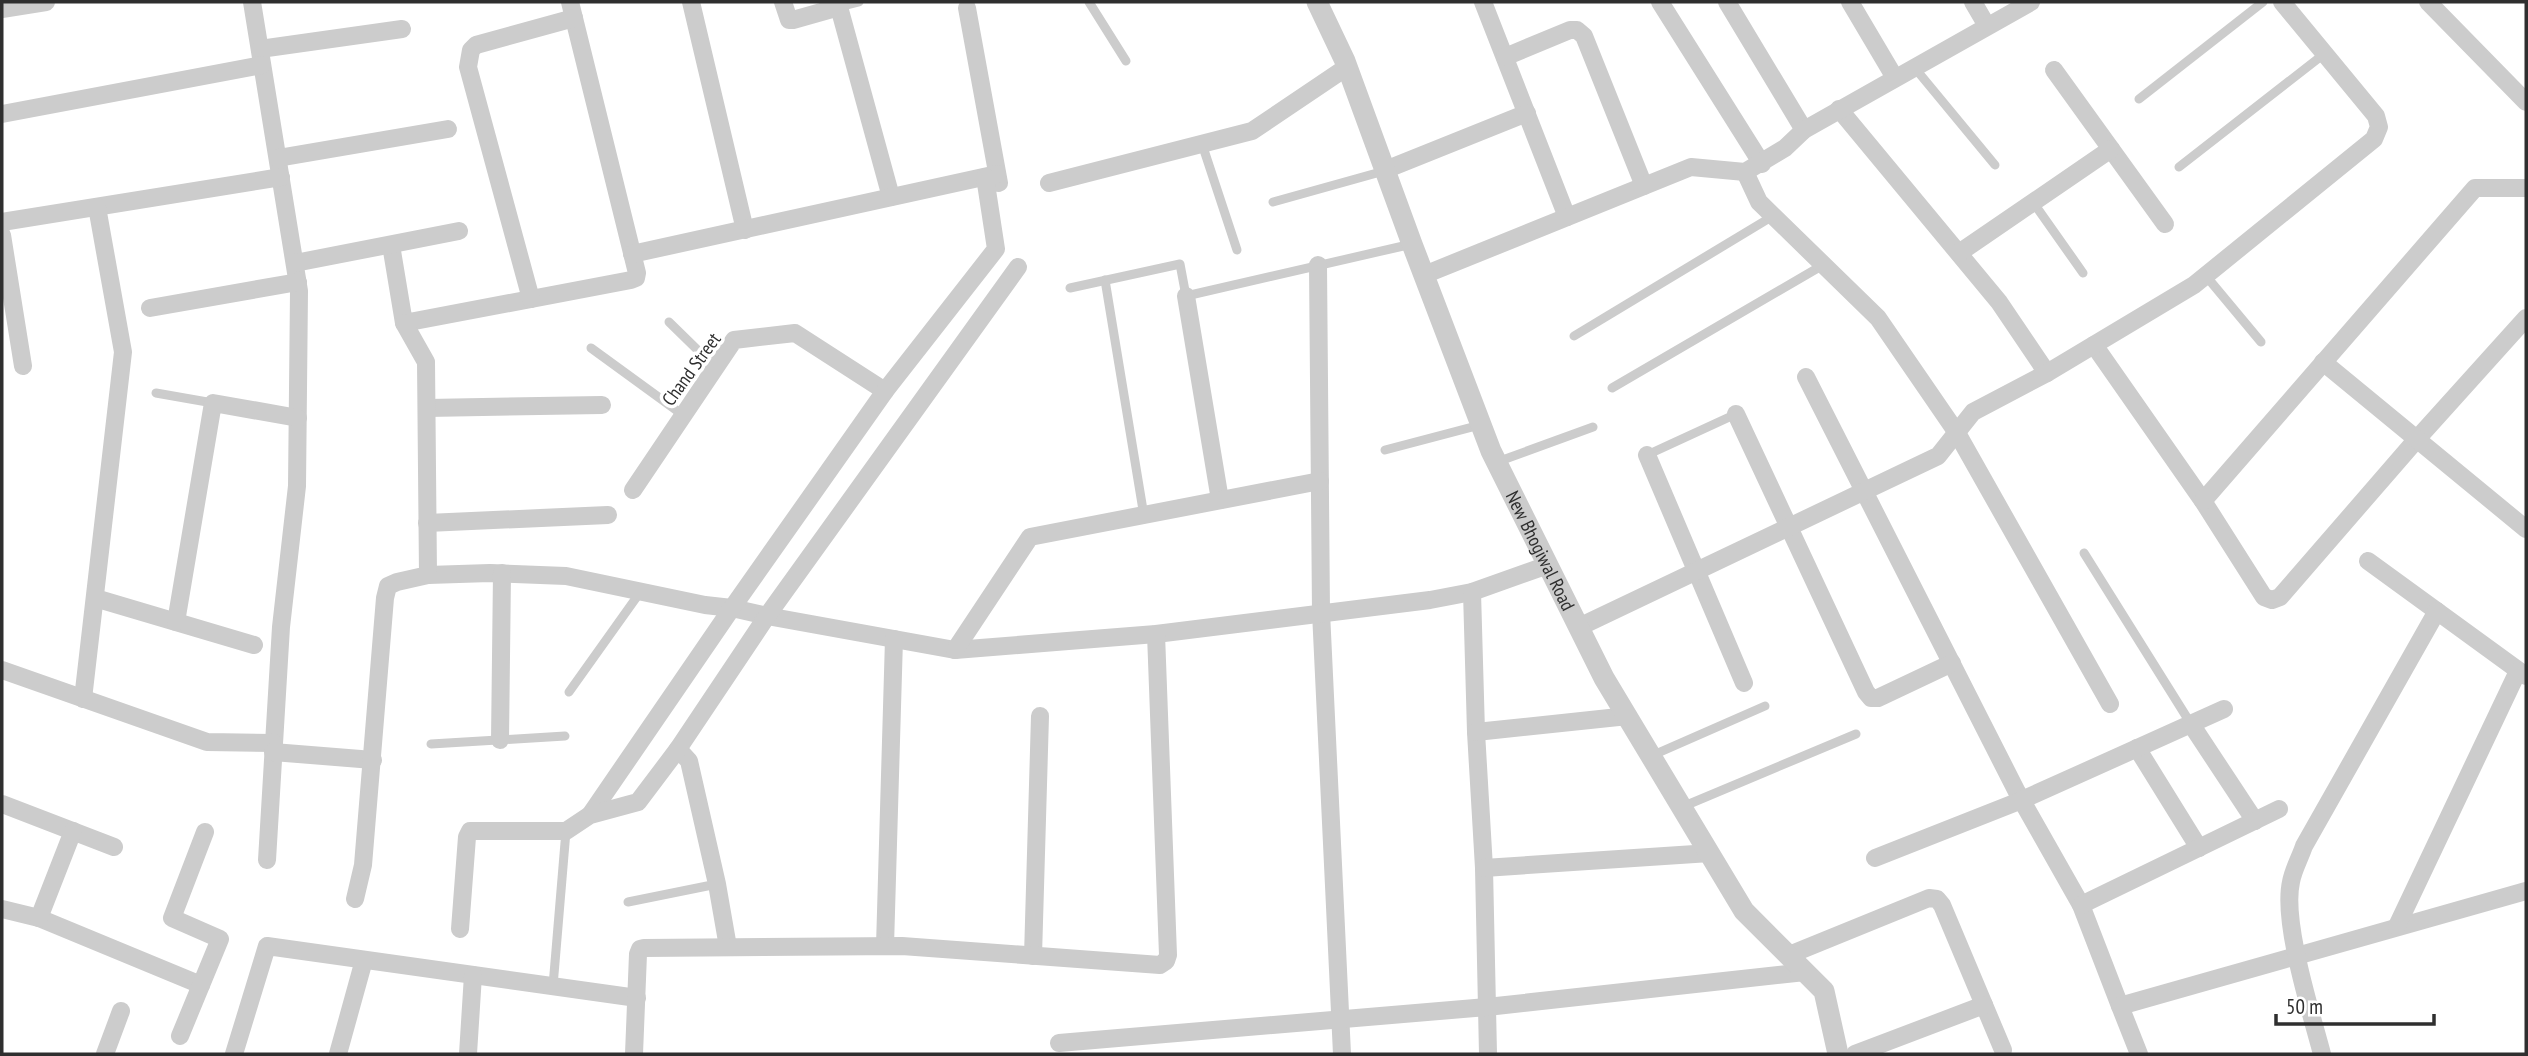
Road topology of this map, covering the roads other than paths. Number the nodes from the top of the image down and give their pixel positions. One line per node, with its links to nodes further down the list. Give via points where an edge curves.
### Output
1 (46, 2): 19 (street)
2 (252, 2): 24 (street)
3 (691, 2): 59 (street)
4 (783, 2): 17 (street, via 789,20)
5 (859, 2): 17 (lane)
6 (1089, 2): 26 (lane)
7 (1317, 2): 27 (street, New Bhogiwal Road)
8 (1483, 2): 25 (street)
9 (1660, 2): 41 (street)
10 (1727, 2): 37 (street)
11 (1850, 2): 30 (street)
12 (1973, 2): 21 (street)
13 (2031, 2): 21 (street)
14 (2263, 2): 31 (lane)
15 (2282, 2): 23 (street)
16 (2428, 2): 32 (street)
17 (839, 7): 51 (street)
18 (967, 8): 47 (street)
19 (2, 9)
20 (572, 10): 66 (street); 78 (street, via 476,45 468,68)
21 (1987, 26): 28 (street)
22 (402, 29): 24 (street)
23 (2324, 54): 43 (lane); 73 (street, via 2376,116 2379,127 2374,139)
24 (261, 57): 35 (street); 40 (street)
25 (1505, 57): 34 (street); 49 (street, via 1570,30 1584,36)
26 (1126, 61)
27 (1347, 67): 38 (street, via 1252,131); 44 (street, New Bhogiwal Road)
28 (1914, 67): 30 (street); 42 (lane)
29 (2054, 70): 39 (street)
30 (1895, 78): 33 (street)
31 (2139, 99)
32 (2526, 102)
33 (1839, 109): 37 (street); 65 (street)
34 (1527, 113): 44 (street); 56 (street)
35 (2, 114)
36 (447, 129): 40 (street)
37 (1804, 130): 41 (street)
38 (1202, 144): 48 (street); 64 (lane)
39 (2111, 149): 53 (street); 58 (street)
40 (278, 158): 46 (street)
41 (1762, 164): 45 (street)
42 (1995, 166)
43 (2179, 167)
44 (1385, 170): 52 (lane); 63 (street, New Bhogiwal Road)
45 (1745, 172): 49 (street, via 1691,167); 55 (street, via 1759,202)
46 (281, 177): 54 (street); 67 (street)
47 (994, 178): 51 (street); 93 (street, via 996,248)
48 (1049, 183)
49 (1644, 186): 56 (street)
50 (2526, 188): 87 (street, via 2475,188)
51 (891, 197): 59 (street)
52 (1273, 202)
53 (2033, 202): 65 (street); 71 (lane)
54 (97, 207): 57 (street); 126 (street, via 123,352)
55 (1773, 216): 69 (street); 83 (lane)
56 (1567, 217): 72 (street)
57 (2, 222)
58 (2165, 224)
59 (745, 230): 66 (street)
60 (459, 231): 62 (street)
61 (2, 235): 88 (street)
62 (391, 244): 67 (street); 82 (street)
63 (1412, 244): 68 (lane); 72 (street, New Bhogiwal Road)
64 (1237, 250)
65 (1959, 253): 90 (street)
66 (632, 254): 78 (street, via 637,273 632,280)
67 (295, 263): 75 (street)
68 (1318, 265): 77 (lane); 108 (street)
69 (1823, 265): 92 (lane); 103 (street, via 1878,318)
70 (1018, 267): 130 (street)
71 (2083, 273)
72 (1424, 275): 101 (street, New Bhogiwal Road)
73 (2206, 276): 84 (lane); 85 (street)
74 (1105, 280): 76 (lane); 77 (lane, via 1180,264); 114 (lane)
75 (298, 282): 79 (street); 100 (street)
76 (1070, 288)
77 (1186, 296): 111 (street)
78 (531, 299): 82 (street)
79 (150, 308)
80 (2526, 318): 104 (street)
81 (669, 322): 89 (lane)
82 (404, 323): 97 (street, via 426,362)
83 (1574, 336)
84 (2261, 342)
85 (2094, 345): 90 (street); 112 (street)
86 (591, 348): 99 (lane)
87 (2323, 362): 104 (street); 112 (street)
88 (23, 366)
89 (715, 368): 93 (street, Chand Street, via 734,340 795,333); 99 (street, Chand Street)
90 (2047, 373): 103 (street, via 1973,412)
91 (1806, 377): 110 (street)
92 (1612, 388)
93 (885, 391): 127 (street)
94 (156, 393): 95 (lane)
95 (213, 403): 100 (street); 131 (street)
96 (602, 405): 97 (street)
97 (427, 408): 115 (street)
98 (1736, 414): 106 (lane); 116 (street)
99 (682, 415): 109 (street, Chand Street)
100 (298, 418): 154 (street, via 297,486)
101 (1481, 424): 105 (lane); 107 (street, New Bhogiwal Road)
102 (1593, 427): 107 (lane)
103 (1957, 433): 110 (street, via 1938,456); 143 (street)
104 (2417, 439): 112 (street, via 2280,597 2272,600 2264,597); 117 (street)
105 (1385, 450)
106 (1647, 455): 121 (street)
107 (1497, 462): 120 (street, New Bhogiwal Road)
108 (1320, 481): 111 (street); 129 (street)
109 (633, 490)
110 (1865, 491): 116 (street); 137 (street)
111 (1220, 500): 114 (street)
112 (2203, 501)
113 (608, 515): 115 (street)
114 (1144, 516): 136 (street, via 1030,537)
115 (427, 523): 123 (street)
116 (1788, 527): 121 (street); 137 (street, via 1871,698)
117 (2526, 529)
118 (2084, 553): 148 (lane)
119 (2368, 561): 128 (street)
120 (1548, 565): 125 (street); 132 (street, New Bhogiwal Road)
121 (1698, 571): 132 (street); 140 (street)
122 (502, 573): 123 (street); 124 (street, via 566,576); 152 (street)
123 (428, 575): 159 (street, via 388,586)
124 (641, 592): 127 (street); 141 (lane)
125 (1472, 592): 129 (street); 149 (street)
126 (95, 598): 131 (street); 142 (street)
127 (732, 608): 130 (street); 158 (street)
128 (2437, 611): 139 (street); 188 (street, via 2304,846 2289,900)
129 (1321, 612): 133 (street); 200 (street)
130 (767, 616): 134 (street); 156 (street)
131 (176, 622): 135 (street)
132 (1579, 627): 147 (street, New Bhogiwal Road)
133 (1156, 634): 136 (street); 189 (street, via 1166,961 1160,965)
134 (894, 639): 136 (street); 185 (street)
135 (254, 645)
136 (955, 650)
137 (1952, 663): 161 (street)
138 (2, 670): 142 (street)
139 (2522, 673): 183 (street)
140 (1744, 683)
141 (569, 691)
142 (83, 699): 154 (street, via 207,742)
143 (2110, 704)
144 (1765, 706): 157 (lane)
145 (2224, 709): 148 (street)
146 (1040, 716): 189 (street)
147 (1628, 716): 149 (street); 157 (street, New Bhogiwal Road)
148 (2191, 724): 155 (street); 166 (street)
149 (1476, 732): 175 (street)
150 (1856, 734): 163 (lane)
151 (565, 736): 152 (lane)
152 (500, 740): 153 (lane)
153 (431, 744)
154 (273, 747): 159 (street); 174 (street)
155 (2137, 748): 161 (street); 171 (street)
156 (678, 749): 160 (street); 176 (street, via 689,761)
157 (1651, 756): 163 (street, New Bhogiwal Road)
158 (629, 758): 160 (street); 165 (street)
159 (373, 760): 178 (street, via 363,865)
160 (656, 777): 165 (street, via 638,802)
161 (2022, 800): 173 (street); 180 (street)
162 (2, 804): 167 (street)
163 (1682, 807): 172 (street, New Bhogiwal Road)
164 (2279, 809): 166 (street)
165 (590, 815): 168 (street)
166 (2255, 821): 171 (street)
167 (73, 831): 170 (street); 182 (street)
168 (566, 831): 184 (street, via 470,831); 194 (lane)
169 (205, 832): 193 (street, via 172,918 220,939)
170 (114, 847)
171 (2199, 848): 180 (street)
172 (1710, 853): 175 (street); 187 (street, New Bhogiwal Road, via 1745,911)
173 (1875, 858)
174 (267, 860)
175 (1484, 868): 198 (street)
176 (717, 884): 179 (lane); 186 (street)
177 (2526, 891): 183 (street)
178 (355, 899)
179 (628, 902)
180 (2081, 905): 197 (street)
181 (2, 909): 182 (street)
182 (39, 918): 193 (street)
183 (2397, 926): 188 (street)
184 (460, 929)
185 (885, 946): 186 (street); 189 (street)
186 (728, 947): 195 (street, via 640,949)
187 (1788, 955): 191 (street, New Bhogiwal Road); 196 (street, via 1929,898 1937,899)
188 (2297, 955): 197 (street); 214 (street)
189 (1033, 956)
190 (365, 960): 192 (street); 205 (street, via 267,946); 206 (street)
191 (1805, 972): 198 (street); 211 (street, New Bhogiwal Road, via 1824,991)
192 (473, 975): 194 (street); 207 (street)
193 (201, 985): 201 (street)
194 (553, 986): 195 (street)
195 (636, 998): 208 (street)
196 (1984, 1004): 203 (street); 212 (street)
197 (2120, 1006): 213 (street)
198 (1487, 1007): 200 (street); 210 (street)
199 (121, 1011): 204 (street)
200 (1341, 1020): 202 (street); 209 (street)
201 (180, 1036)
202 (1059, 1044)
203 (2003, 1050)
204 (105, 1054)
205 (234, 1054)
206 (338, 1054)
207 (468, 1054)
208 (634, 1054)
209 (1342, 1054)
210 (1488, 1054)
211 (1838, 1054)
212 (1855, 1054)
213 (2138, 1054)
214 (2322, 1054)

